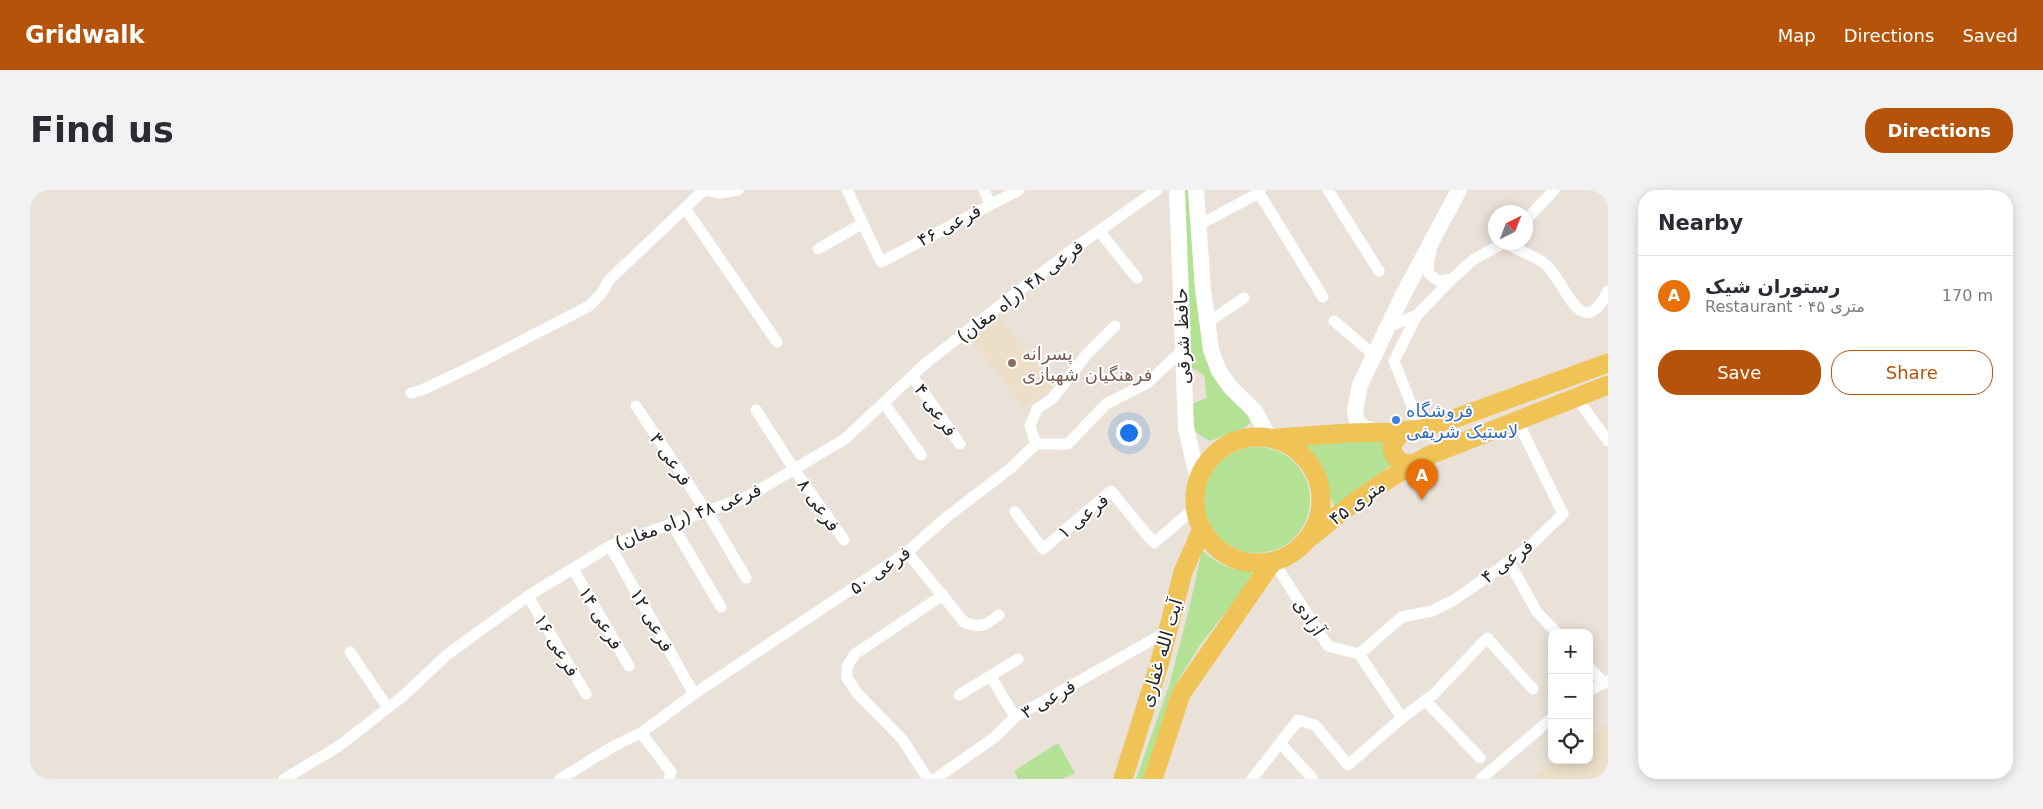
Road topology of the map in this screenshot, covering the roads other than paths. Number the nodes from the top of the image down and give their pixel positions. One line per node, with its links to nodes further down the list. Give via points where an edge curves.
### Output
1 (705, 190): 2 (street, via 720,193); 14 (street)
2 (738, 190)
3 (848, 190): 16 (street)
4 (984, 190): 13 (street)
5 (1019, 190): 13 (street, فرعی ۴۶)
6 (1157, 190): 18 (street, فرعی ۴۸ (راه مغان))
7 (1177, 190): 35 (main road, حافظ شرقی)
8 (1196, 190): 17 (main road, حافظ شرقی)
9 (1328, 190): 23 (street)
10 (1460, 190): 19 (main road)
11 (1554, 190): 15 (street)
12 (1259, 192): 17 (street); 28 (street)
13 (990, 204): 16 (street, فرعی ۴۶, via 881,262)
14 (685, 208): 34 (street); 40 (street, via 608,280 601,294 589,306 466,369)
15 (1533, 212)
16 (863, 223): 20 (street)
17 (1199, 225): 31 (main road, حافظ شرقی)
18 (1099, 231): 24 (street); 38 (street, فرعی ۴۸ (راه مغان))
19 (1434, 237): 25 (street, via 1429,274 1439,281); 33 (main road)
20 (818, 249)
21 (1491, 250): 25 (street, via 1473,260)
22 (1517, 250): 26 (street, via 1546,265 1572,304 1584,312 1601,306)
23 (1379, 271)
24 (1137, 278)
25 (1452, 280): 29 (street)
26 (1608, 291)
27 (1244, 298): 31 (street)
28 (1324, 298)
29 (1418, 315): 33 (street); 46 (street, via 1394,361)
30 (1334, 321): 36 (street)
31 (1207, 323): 48 (main road, حافظ شرقی, via 1211,350 1219,371 1255,411)
32 (1114, 326): 51 (street, via 1091,349 1052,399 1037,409 1030,426)
33 (1388, 327): 36 (main road)
34 (777, 342)
35 (1183, 350): 51 (street, via 1147,382 1106,404 1068,444); 55 (main road, حافظ شرقی, via 1186,428)
36 (1374, 355): 47 (main road, via 1360,385 1355,410 1358,422 1364,428)
37 (1608, 364): 46 (main road)
38 (912, 376): 42 (street, فرعی ۴۸ (راه مغان)); 50 (street, فرعی ۴)
39 (1608, 385): 41 (main road, ۴۵ متری)
40 (411, 393)
41 (1576, 397): 45 (main road, ۴۵ متری); 49 (street)
42 (884, 403): 52 (street); 54 (street, فرعی ۴۸ (راه مغان), via 845,438)
43 (636, 406): 57 (street, فرعی ۳)
44 (756, 410): 54 (street)
45 (1517, 420): 53 (main road, ۴۵ متری); 66 (street, فرعی ۴, via 1563,514)
46 (1413, 430): 47 (main road); 53 (main road, via 1392,443 1392,451 1401,463)
47 (1380, 432): 48 (main road)
48 (1272, 438): 55 (main road, via 1255,436 1236,440 1219,449 1206,463); 62 (main road, via 1294,448 1310,463 1319,483 1321,504 1316,525)
49 (1608, 441)
50 (960, 444)
51 (1036, 444): 64 (street, فرعی ۵۰)
52 (921, 455)
53 (1413, 464): 62 (main road, ۴۵ متری, via 1335,516)
54 (794, 469): 57 (street, فرعی ۴۸ (راه مغان), via 749,496); 61 (street, فرعی ۸)
55 (1198, 480): 56 (main road)
56 (1195, 508): 58 (street, فرعی ۱, via 1154,543 1112,491 1043,549); 60 (main road)
57 (707, 512): 59 (street, فرعی ۴۸ (راه مغان)); 68 (street, فرعی ۳)
58 (1015, 512)
59 (672, 524): 63 (street, فرعی ۴۸ (راه مغان)); 71 (street)
60 (1202, 529): 65 (main road, via 1212,543 1240,560 1256,563); 74 (main road, آیت الله غفاری, via 1183,572)
61 (844, 540)
62 (1304, 543): 65 (main road)
63 (610, 546): 67 (street, فرعی ۴۸ (راه مغان)); 85 (street, فرعی ۱۲)
64 (907, 552): 69 (street); 85 (street, فرعی ۵۰)
65 (1273, 561): 76 (street, آزادی, via 1328,646); 101 (main road, آیت الله غفاری, via 1181,694)
66 (1509, 562): 73 (street, via 1537,612); 76 (street, فرعی ۴, via 1454,600 1432,611 1402,617)
67 (573, 569): 70 (street, فرعی ۴۸ (راه مغان)); 78 (street, فرعی ۱۴)
68 (746, 578)
69 (943, 595): 72 (street, via 964,622 974,627 984,626); 98 (street, via 855,654 847,667 847,678 857,693 902,739)
70 (528, 596): 84 (street, فرعی ۱۶); 88 (street, فرعی ۴۸ (راه مغان), via 448,654)
71 (721, 607)
72 (998, 615)
73 (1553, 629)
74 (1168, 631): 89 (street, فرعی ۳); 100 (main road, آیت الله غفاری)
75 (350, 652): 88 (street)
76 (1359, 654): 90 (street)
77 (1018, 659): 80 (street)
78 (629, 666)
79 (1593, 671): 81 (street)
80 (991, 677): 86 (street); 89 (street)
81 (1606, 682): 82 (street)
82 (1593, 689)
83 (1534, 690): 87 (street, via 1488,638)
84 (586, 694)
85 (694, 694): 92 (street, فرعی ۵۰)
86 (959, 696)
87 (1426, 700): 90 (street); 94 (street)
88 (388, 708): 95 (street, فرعی ۴۸ (راه مغان), via 339,746)
89 (1016, 717): 99 (street, فرعی ۳, via 995,737)
90 (1402, 718): 93 (street, via 1348,765 1315,725 1298,720)
91 (1551, 719): 104 (street)
92 (641, 733): 96 (street, فرعی ۵۰); 97 (street, via 671,772)
93 (1280, 743): 102 (street); 103 (street)
94 (1480, 758)
95 (284, 779)
96 (560, 779)
97 (669, 779)
98 (928, 779)
99 (935, 779)
100 (1123, 779)
101 (1153, 779)
102 (1252, 779)
103 (1313, 779)
104 (1481, 779)

